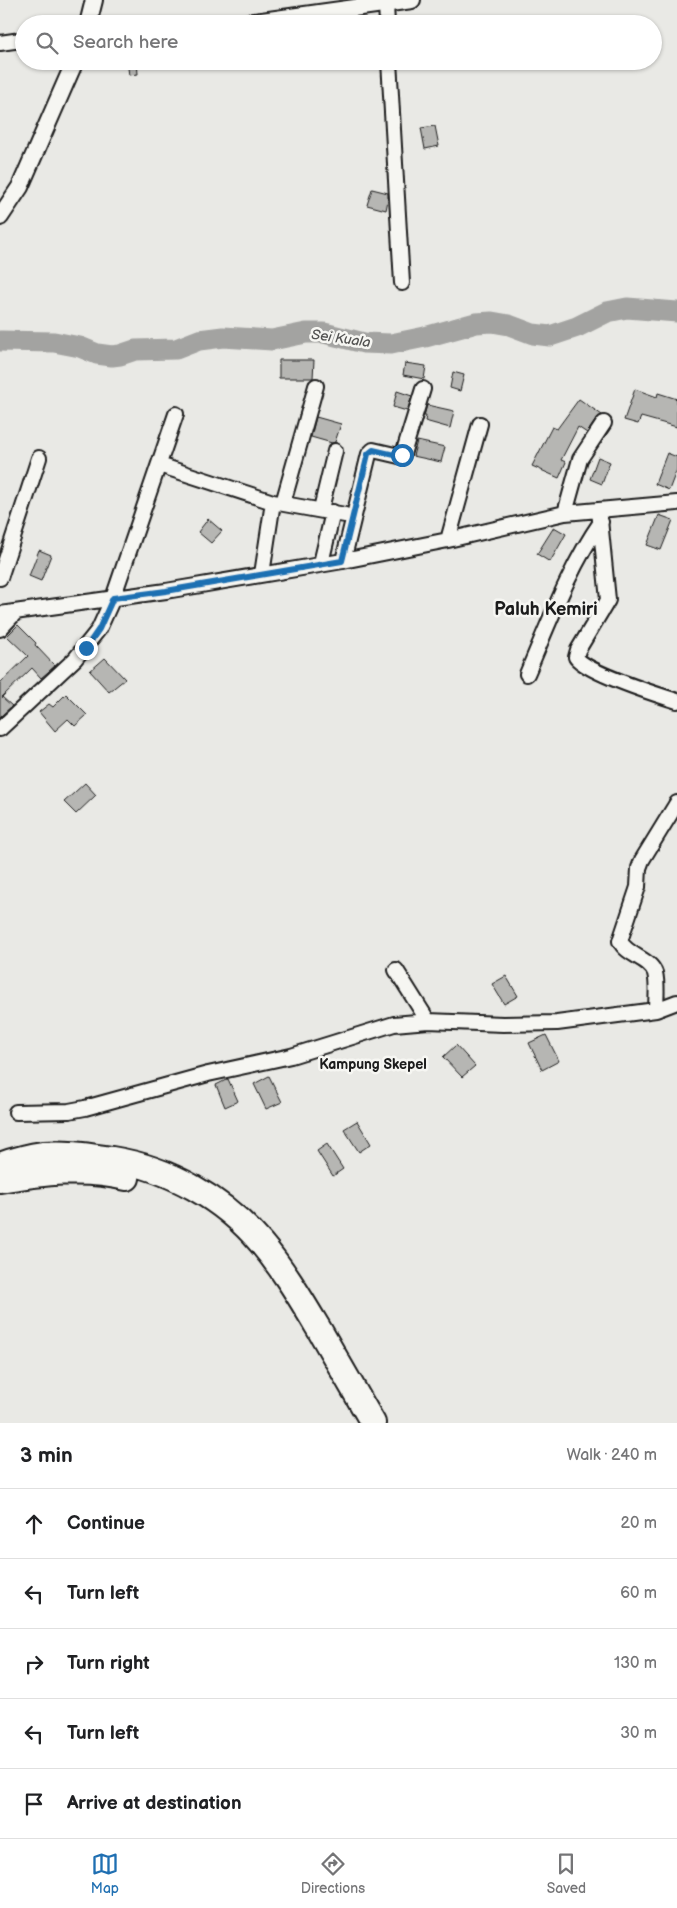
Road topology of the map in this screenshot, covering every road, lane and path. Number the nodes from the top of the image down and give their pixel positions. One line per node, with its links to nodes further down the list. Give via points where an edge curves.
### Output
1 (94, 0): 5 (street)
2 (412, 0): 4 (street)
3 (357, 4): 4 (street); 6 (street)
4 (386, 4): 7 (street)
5 (90, 15)
6 (292, 15)
7 (387, 15)
8 (15, 41): 9 (street)
9 (0, 43)
10 (71, 70): 12 (street, via 20,188)
11 (390, 70): 13 (street)
12 (0, 217)
13 (402, 283)
14 (316, 386): 22 (street)
15 (424, 390): 28 (street, via 403,454 399,456 373,450 368,454)
16 (176, 414): 21 (street)
17 (604, 423): 25 (street, via 580,459)
18 (480, 424): 27 (street)
19 (335, 451): 24 (street)
20 (39, 458): 31 (street)
21 (159, 465): 22 (street); 32 (street)
22 (278, 503): 24 (street); 30 (street)
23 (677, 503): 26 (street)
24 (333, 512): 29 (street)
25 (566, 513): 26 (street); 27 (street)
26 (600, 516): 36 (street); 37 (street, via 608,600 576,657 585,665 625,683)
27 (448, 540): 28 (street)
28 (342, 561): 29 (street)
29 (321, 563): 30 (street)
30 (262, 574): 32 (street)
31 (0, 578)
32 (113, 598): 33 (street); 38 (street, via 86,648)
33 (15, 613): 34 (street); 35 (street)
34 (0, 614)
35 (0, 628)
36 (527, 674)
37 (677, 701)
38 (0, 729)
39 (677, 803): 42 (street, via 642,860 638,887 620,940 623,947 652,968 656,980)
40 (396, 970): 43 (street)
41 (677, 1002): 42 (street)
42 (656, 1010): 43 (street, via 557,1023)
43 (428, 1021): 44 (street, via 394,1024 291,1056 208,1074 85,1108)
44 (16, 1112)
45 (0, 1165): 48 (highway, via 45,1154 82,1154 126,1161 185,1183 212,1199 260,1242 290,1280)
46 (0, 1180): 47 (highway, via 43,1173 80,1172 116,1176 140,1181 203,1212 251,1253 279,1290)
47 (356, 1423)
48 (373, 1423)

